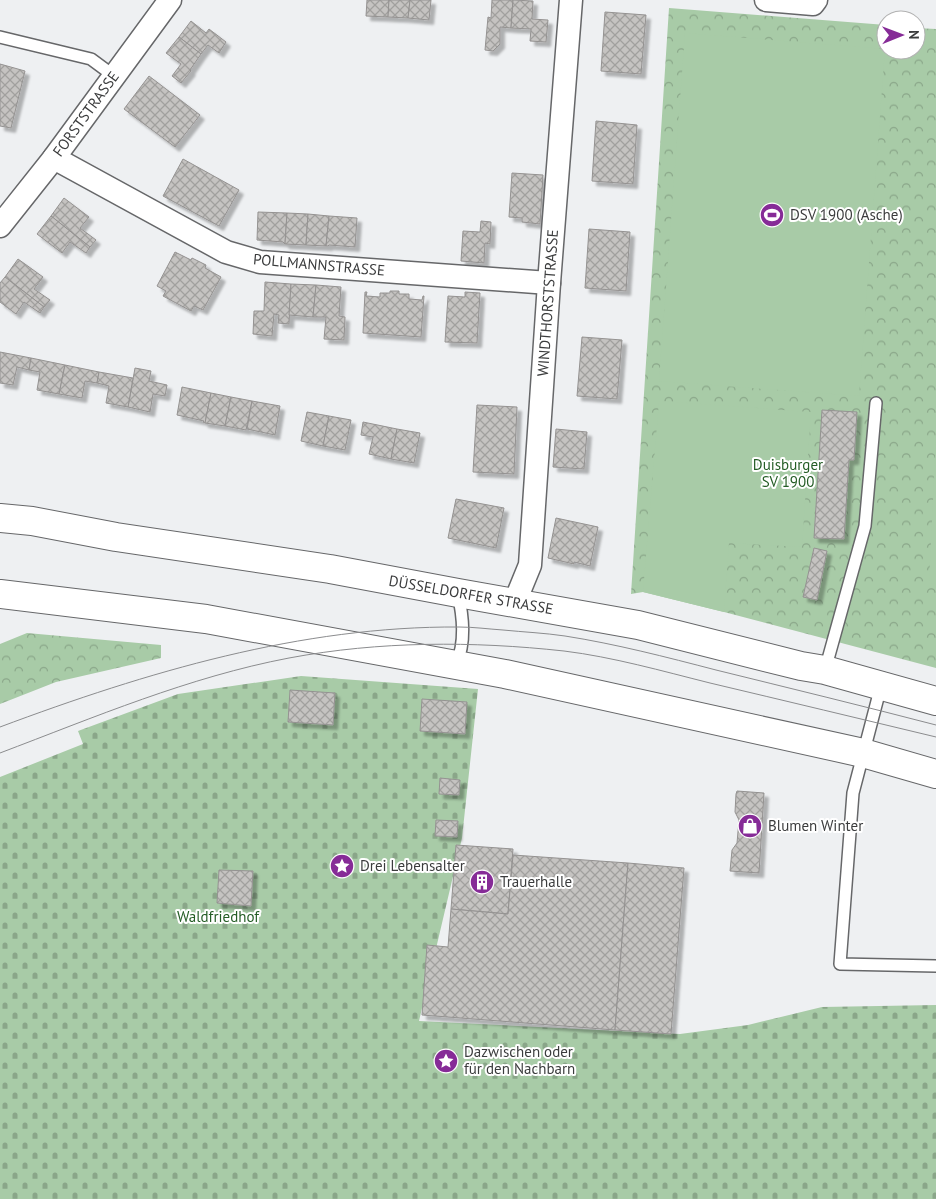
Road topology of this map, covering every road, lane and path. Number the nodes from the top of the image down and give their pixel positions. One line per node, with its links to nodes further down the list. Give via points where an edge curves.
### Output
1 (170, 0): 6 (street, FORSTSTRASSE)
2 (571, 0): 9 (street, WINDTHORSTSTRASSE)
3 (766, 0): 4 (street, via 813,4)
4 (816, 0)
5 (0, 37): 6 (lane, via 91,58)
6 (114, 76): 7 (street, FORSTSTRASSE)
7 (54, 158): 8 (street, FORSTSTRASSE); 9 (street, POLLMANNSTRASSE, via 226,252 260,262)
8 (0, 226)
9 (549, 283): 14 (street, WINDTHORSTSTRASSE, via 530,565)
10 (876, 403): 16 (lane, via 865,526)
11 (0, 518): 13 (main road, DÜSSELDORFER STRASSE, via 330,569)
12 (0, 594): 15 (main road, via 206,619)
13 (458, 594): 14 (main road, DÜSSELDORFER STRASSE); 15 (lane, via 463,638)
14 (514, 604): 16 (main road, DÜSSELDORFER STRASSE, via 638,625)
15 (456, 665): 19 (main road)
16 (825, 670): 17 (main road, DÜSSELDORFER STRASSE)
17 (881, 686): 18 (main road, DÜSSELDORFER STRASSE); 19 (lane)
18 (936, 701)
19 (863, 753): 20 (main road); 21 (lane, via 853,793 840,964)
20 (936, 774)
21 (936, 966)

